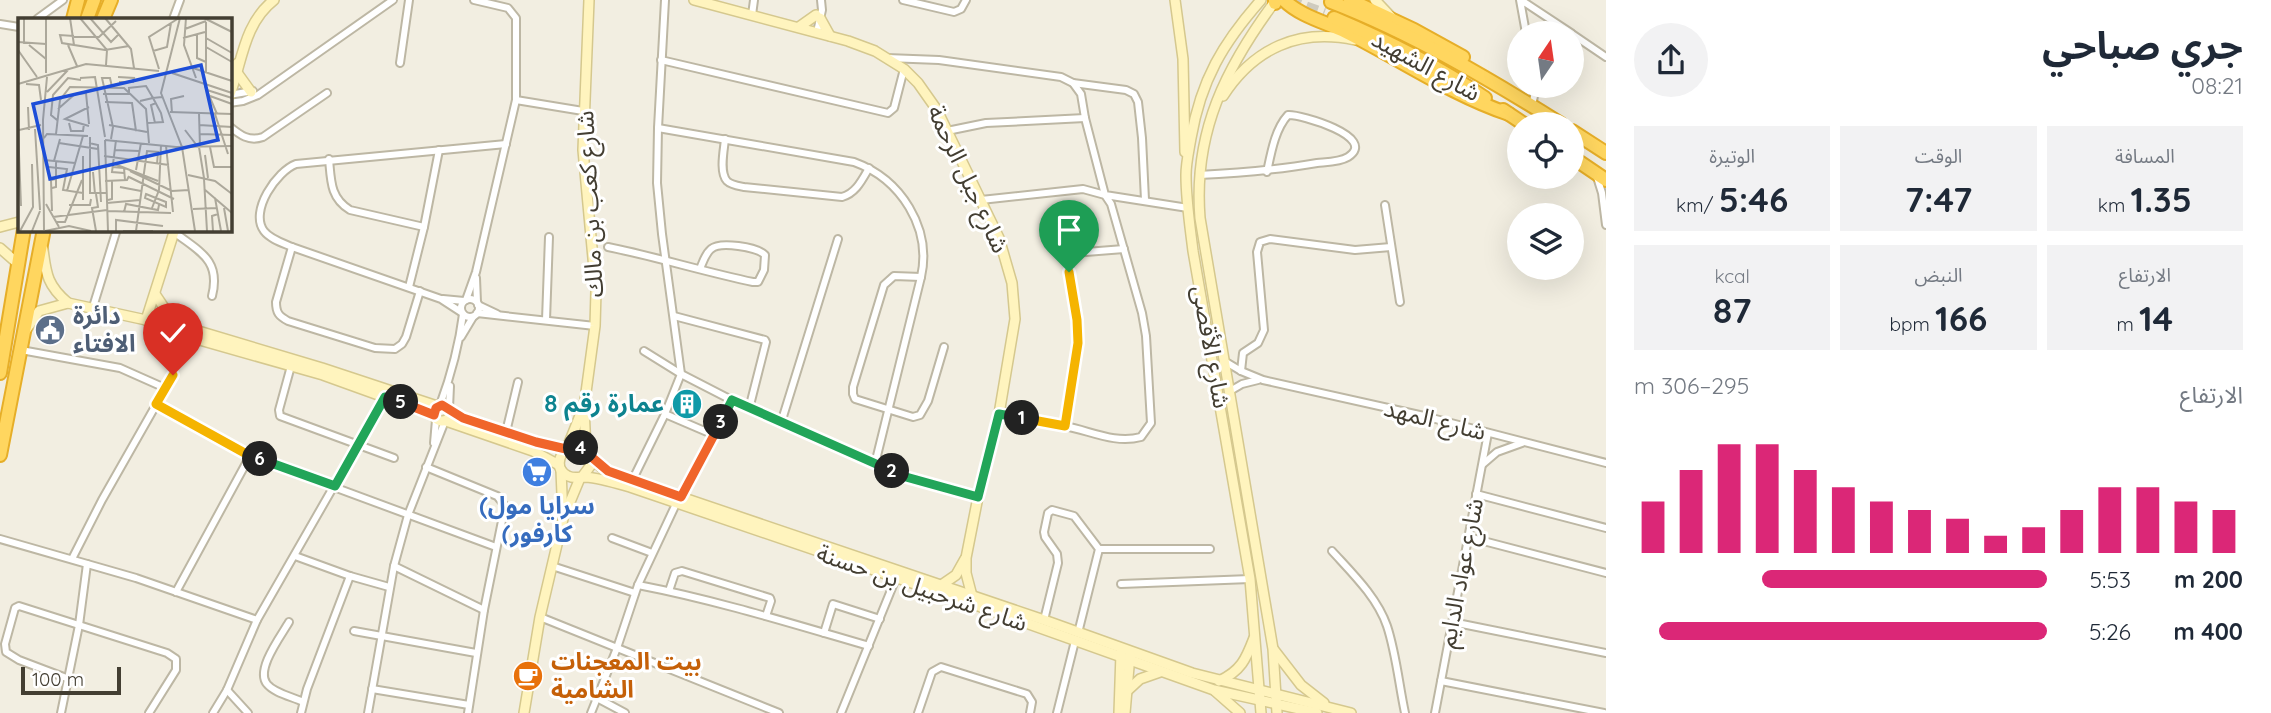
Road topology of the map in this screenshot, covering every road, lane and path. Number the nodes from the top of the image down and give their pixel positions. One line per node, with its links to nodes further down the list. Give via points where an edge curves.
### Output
1 (63, 0): 24 (street)
2 (78, 0): 25 (highway)
3 (94, 0): 26 (highway)
4 (111, 0): 27 (highway)
5 (180, 0): 28 (street)
6 (274, 0): 44 (street, via 256,20)
7 (393, 0): 48 (street)
8 (409, 0): 42 (street)
9 (474, 0): 52 (street, via 508,8 516,18)
10 (589, 0): 54 (street, شارع كعب بن مالك)
11 (665, 0): 41 (street)
12 (694, 0): 22 (street, شارع جبل الرحمة)
13 (754, 0): 22 (street)
14 (903, 0): 15 (street, via 954,12)
15 (966, 0)
16 (1175, 0): 69 (street, via 1183,59)
17 (1274, 0): 37 (highway); 55 (street, شارع الأقصى, via 1241,49); 69 (street, شارع الأقصى, via 1225,44 1198,104)
18 (1350, 0): 29 (highway)
19 (1375, 0): 29 (street)
20 (1521, 0): 30 (street); 31 (street)
21 (821, 1): 23 (street)
22 (752, 15): 34 (street, شارع جبل الرحمة)
23 (818, 16): 34 (street); 35 (street); 36 (street)
24 (38, 18)
25 (73, 18)
26 (87, 18)
27 (103, 18)
28 (173, 18)
29 (1394, 20): 45 (highway, via 1466,59)
30 (1524, 21)
31 (1552, 21)
32 (0, 24): 33 (street)
33 (18, 27)
34 (799, 27): 35 (street, شارع جبل الرحمة)
35 (814, 32): 36 (street, شارع جبل الرحمة)
36 (830, 36): 40 (street, شارع جبل الرحمة)
37 (1363, 41): 55 (street, via 1326,36 1281,44 1245,68); 57 (highway)
38 (1584, 43): 39 (street)
39 (1606, 57)
40 (887, 58): 43 (street, شارع جبل الرحمة); 46 (street, via 939,60 1061,77)
41 (661, 60): 43 (street, via 885,112 893,110); 61 (street)
42 (400, 63)
43 (904, 69): 62 (street, شارع جبل الرحمة, via 928,96)
44 (235, 71): 47 (street); 48 (street)
45 (1486, 79): 53 (highway, شارع الشهيد); 58 (highway, شارع الشهيد, via 1381,24 1327,8)
46 (1073, 83): 59 (street, via 1082,94); 78 (street, via 1134,94)
47 (231, 89)
48 (256, 91): 50 (street)
49 (327, 93): 60 (street, via 263,137 244,137)
50 (231, 97)
51 (1534, 98): 53 (street)
52 (516, 100): 54 (street); 65 (street)
53 (1532, 106): 56 (highway, شارع الشهيد)
54 (583, 111): 119 (street, شارع كعب بن مالك)
55 (1213, 112): 74 (street, شارع الأقصى)
56 (1542, 112)
57 (1507, 113)
58 (1507, 113)
59 (1085, 118): 62 (street, via 986,123); 76 (street)
60 (231, 128)
61 (658, 128): 63 (street); 97 (street, via 659,207)
62 (947, 131): 77 (street, شارع جبل الرحمة)
63 (725, 139): 71 (street); 71 (street, via 725,178 744,187 842,197 856,189)
64 (1584, 139): 67 (highway)
65 (506, 144): 66 (street); 100 (street)
66 (439, 150): 68 (street); 83 (street)
67 (1606, 153)
68 (329, 159): 83 (street, via 332,190 341,205); 92 (street, via 289,167 265,198 262,230)
69 (1186, 164): 80 (street, شارع الأقصى)
70 (1584, 166): 73 (highway)
71 (869, 168): 101 (street, via 899,193 918,226 925,253)
72 (1267, 172): 72 (street, via 1279,130 1289,115 1334,129 1356,142 1347,158); 74 (street)
73 (1594, 173): 75 (highway); 82 (street)
74 (1199, 175): 124 (street, شارع الأقصى, via 1200,218)
75 (1606, 180)
76 (1105, 195): 77 (street, via 1083,189); 78 (street); 96 (street)
77 (981, 200): 142 (street, شارع جبل الرحمة, via 1004,250 1014,296 1013,338)
78 (1145, 200): 80 (street)
79 (1384, 205): 94 (street)
80 (1188, 208): 186 (street, شارع الأقصى)
81 (18, 222): 84 (street)
82 (1606, 225)
83 (424, 227): 102 (street)
84 (0, 228)
85 (24, 231): 98 (highway)
86 (116, 231): 111 (street)
87 (175, 231): 104 (street)
88 (176, 231): 105 (street, via 209,262 216,281)
89 (43, 234): 109 (street, via 50,284); 121 (highway)
90 (549, 237): 117 (street)
91 (838, 239): 143 (street)
92 (292, 247): 102 (street); 103 (street, via 276,302 280,317 288,321 374,348 395,349 406,337)
93 (608, 247): 97 (street)
94 (1391, 247): 108 (street); 126 (street, via 1361,251 1270,239 1260,242 1256,252 1264,330 1258,343 1242,355)
95 (0, 248): 98 (street)
96 (1124, 250): 144 (street, via 1073,253 1067,260 1078,343); 144 (street, via 1146,336 1151,423 1141,438 1131,440)
97 (666, 259): 99 (street); 114 (street)
98 (17, 263): 127 (highway)
99 (700, 269): 99 (street, via 758,282 765,255 757,249 719,245 708,251)
100 (476, 272): 107 (street); 110 (street)
101 (921, 277): 139 (street); 139 (street, via 894,276 884,285 853,387 855,399)
102 (409, 287): 103 (street)
103 (420, 291): 106 (street)
104 (155, 294): 116 (street); 118 (street)
105 (212, 296)
106 (441, 299): 107 (street); 112 (street)
107 (465, 300): 110 (street); 112 (street)
108 (1400, 302)
109 (68, 303): 111 (street); 121 (street, via 40,311)
110 (477, 303): 113 (street); 115 (street)
111 (93, 307): 116 (street)
112 (462, 313): 113 (street); 120 (street)
113 (475, 315): 115 (street); 120 (street)
114 (674, 316): 128 (street); 138 (street, via 765,340)
115 (502, 317): 117 (street)
116 (146, 320): 118 (street); 125 (street, via 155,327)
117 (546, 320): 119 (street)
118 (175, 324): 140 (street)
119 (595, 326): 137 (street, شارع كعب بن مالك)
120 (460, 339): 140 (street)
121 (21, 343): 132 (street, via 129,371); 152 (highway)
122 (944, 347): 139 (street, via 924,411 913,417)
123 (644, 351): 128 (street)
124 (1226, 362): 126 (street, شارع المهد); 133 (street, شارع الأقصى)
125 (291, 366): 134 (street); 149 (street, via 280,415)
126 (1241, 371): 130 (street, شارع المهد)
127 (0, 373)
128 (681, 374): 135 (street); 141 (street)
129 (173, 375): 132 (street)
130 (1263, 380): 133 (street); 146 (street, شارع المهد)
131 (518, 382): 145 (street)
132 (165, 388): 136 (street)
133 (1230, 391): 211 (street, شارع الأقصى)
134 (385, 397): 140 (street); 149 (street)
135 (732, 400): 138 (street); 147 (street)
136 (156, 404): 153 (street); 179 (street)
137 (584, 407): 150 (street, شارع كعب بن مالك); 151 (street, شارع كعب بن مالك)
138 (749, 409): 143 (street)
139 (888, 410): 156 (street)
140 (442, 413): 145 (street); 158 (street); 159 (street)
141 (665, 414): 147 (street); 161 (street)
142 (999, 414): 144 (street); 164 (street, شارع جبل الرحمة)
143 (781, 423): 156 (street)
144 (1065, 426)
145 (506, 432): 150 (street)
146 (1488, 433): 148 (street, شارع المهد); 157 (street, شارع عواد الدايم)
147 (714, 435): 165 (street)
148 (1530, 443): 155 (street, شارع المهد); 157 (street, via 1503,449)
149 (359, 444): 154 (street); 162 (street)
150 (567, 449): 151 (street, via 577,447); 159 (street, via 560,456)
151 (588, 453): 160 (street, via 589,470); 161 (street, شارع شرحبيل بن حسنة, via 608,471)
152 (0, 455)
153 (250, 456): 162 (street); 192 (street)
154 (394, 458)
155 (1606, 463)
156 (875, 464): 164 (street)
157 (1482, 465): 163 (street, شارع عواد الدايم)
158 (426, 467): 166 (street); 172 (street, via 501,499 505,506)
159 (560, 467): 160 (street, via 569,477); 167 (street)
160 (581, 477): 165 (street, شارع شرحبيل بن حسنة); 167 (street)
161 (632, 481): 165 (street, شارع شرحبيل بن حسنة)
162 (335, 486): 166 (street); 177 (street)
163 (1476, 494): 168 (street); 169 (street, شارع عواد الدايم)
164 (978, 497): 178 (street, شارع جبل الرحمة)
165 (678, 500): 176 (street); 185 (street, شارع شرحبيل بن حسنة); 189 (street, شارع شرحبيل بن حسنة)
166 (408, 515): 172 (street); 181 (street)
167 (562, 519): 182 (street)
168 (1606, 528)
169 (1468, 537): 183 (street); 201 (street, شارع عواد الدايم)
170 (612, 538): 176 (street)
171 (0, 539): 179 (street)
172 (496, 547): 195 (street)
173 (1099, 549): 174 (street); 200 (street, via 1074,516 1048,513 1045,537 1058,563); 208 (street)
174 (1210, 549)
175 (1332, 551): 254 (street, via 1368,593 1387,626)
176 (652, 553): 188 (street)
177 (295, 556): 184 (street); 199 (street)
178 (966, 558): 189 (street, via 956,575); 194 (street, شارع جبل الرحمة)
179 (72, 559): 180 (street)
180 (87, 564): 192 (street); 203 (street)
181 (394, 566): 190 (street); 195 (street)
182 (552, 566): 193 (street); 197 (street)
183 (1606, 573)
184 (350, 576): 190 (street); 228 (street)
185 (896, 578): 198 (street); 208 (street, شارع شرحبيل بن حسنة)
186 (1250, 579): 187 (street); 206 (street, شارع الأقصى)
187 (1121, 584)
188 (638, 585): 191 (street); 193 (street)
189 (940, 586): 194 (street, شارع شرحبيل بن حسنة)
190 (389, 587): 207 (street)
191 (669, 590): 196 (street); 196 (street, via 675,573 682,571 770,598)
192 (176, 592): 199 (street)
193 (635, 593): 210 (street)
194 (972, 596): 200 (street, شارع شرحبيل بن حسنة)
195 (484, 610): 212 (street)
196 (766, 616): 205 (street)
197 (540, 617): 210 (street); 240 (street)
198 (880, 619): 205 (street, via 833,604); 209 (street)
199 (257, 620): 222 (street)
200 (1044, 621): 208 (street, شارع شرحبيل بن حسنة)
201 (1452, 621): 214 (street); 220 (street, شارع عواد الدايم)
202 (289, 622): 228 (street, via 264,667 264,678 270,687)
203 (79, 625): 218 (street); 218 (street, via 17,607 5,644 9,656); 234 (street, via 176,659 176,670)
204 (354, 631): 207 (street)
205 (824, 633): 209 (street)
206 (1255, 633): 219 (street, via 1242,665); 225 (street, شارع الأقصى)
207 (381, 637): 212 (street); 221 (street)
208 (1077, 637): 213 (street, شارع شرحبيل بن حسنة); 215 (street, شارع شرحبيل بن حسنة); 247 (street)
209 (869, 646): 244 (street)
210 (617, 648): 227 (street); 243 (street)
211 (1273, 649): 226 (street, شارع الأقصى); 231 (street, via 1301,685)
212 (476, 653): 230 (street)
213 (1108, 653): 215 (street, شارع شرحبيل بن حسنة); 217 (street)
214 (1606, 653)
215 (1126, 654): 216 (street, شارع شرحبيل بن حسنة); 217 (street); 219 (street, شارع شرحبيل بن حسنة); 224 (street)
216 (1161, 671): 223 (street, شارع شرحبيل بن حسنة); 224 (street, via 1140,679)
217 (1120, 673): 248 (street)
218 (69, 679): 233 (street)
219 (1219, 681): 225 (street, شارع شرحبيل بن حسنة)
220 (1441, 681): 255 (street, شارع عواد الدايم); 256 (street)
221 (372, 689): 230 (street); 238 (street)
222 (227, 690): 235 (street); 236 (street)
223 (1214, 690): 229 (street, شارع شرحبيل بن حسنة); 250 (street)
224 (1127, 691): 249 (street)
225 (1260, 691): 226 (street, شارع شرحبيل بن حسنة); 229 (street, شارع الأقصى)
226 (1277, 694): 231 (street, شارع شرحبيل بن حسنة); 232 (street, شارع الأقصى)
227 (597, 698): 241 (street); 242 (street)
228 (303, 702): 237 (street)
229 (1261, 702): 232 (street, شارع شرحبيل بن حسنة); 251 (street, شارع الأقصى)
230 (469, 705): 239 (street)
231 (1328, 706): 253 (street, شارع شرحبيل بن حسنة)
232 (1277, 709): 252 (street, شارع شرحبيل بن حسنة)
233 (61, 713)
234 (149, 713)
235 (213, 713)
236 (248, 713)
237 (301, 713)
238 (368, 713)
239 (468, 713)
240 (524, 713)
241 (591, 713)
242 (625, 713)
243 (779, 713)
244 (841, 713)
245 (918, 713): 246 (street, via 932,672 942,667 1027,694 1032,702)
246 (1030, 713)
247 (1057, 713)
248 (1119, 713)
249 (1125, 713)
250 (1240, 713)
251 (1261, 713)
252 (1317, 713)
253 (1351, 713)
254 (1405, 713)
255 (1435, 713)
256 (1604, 713)

